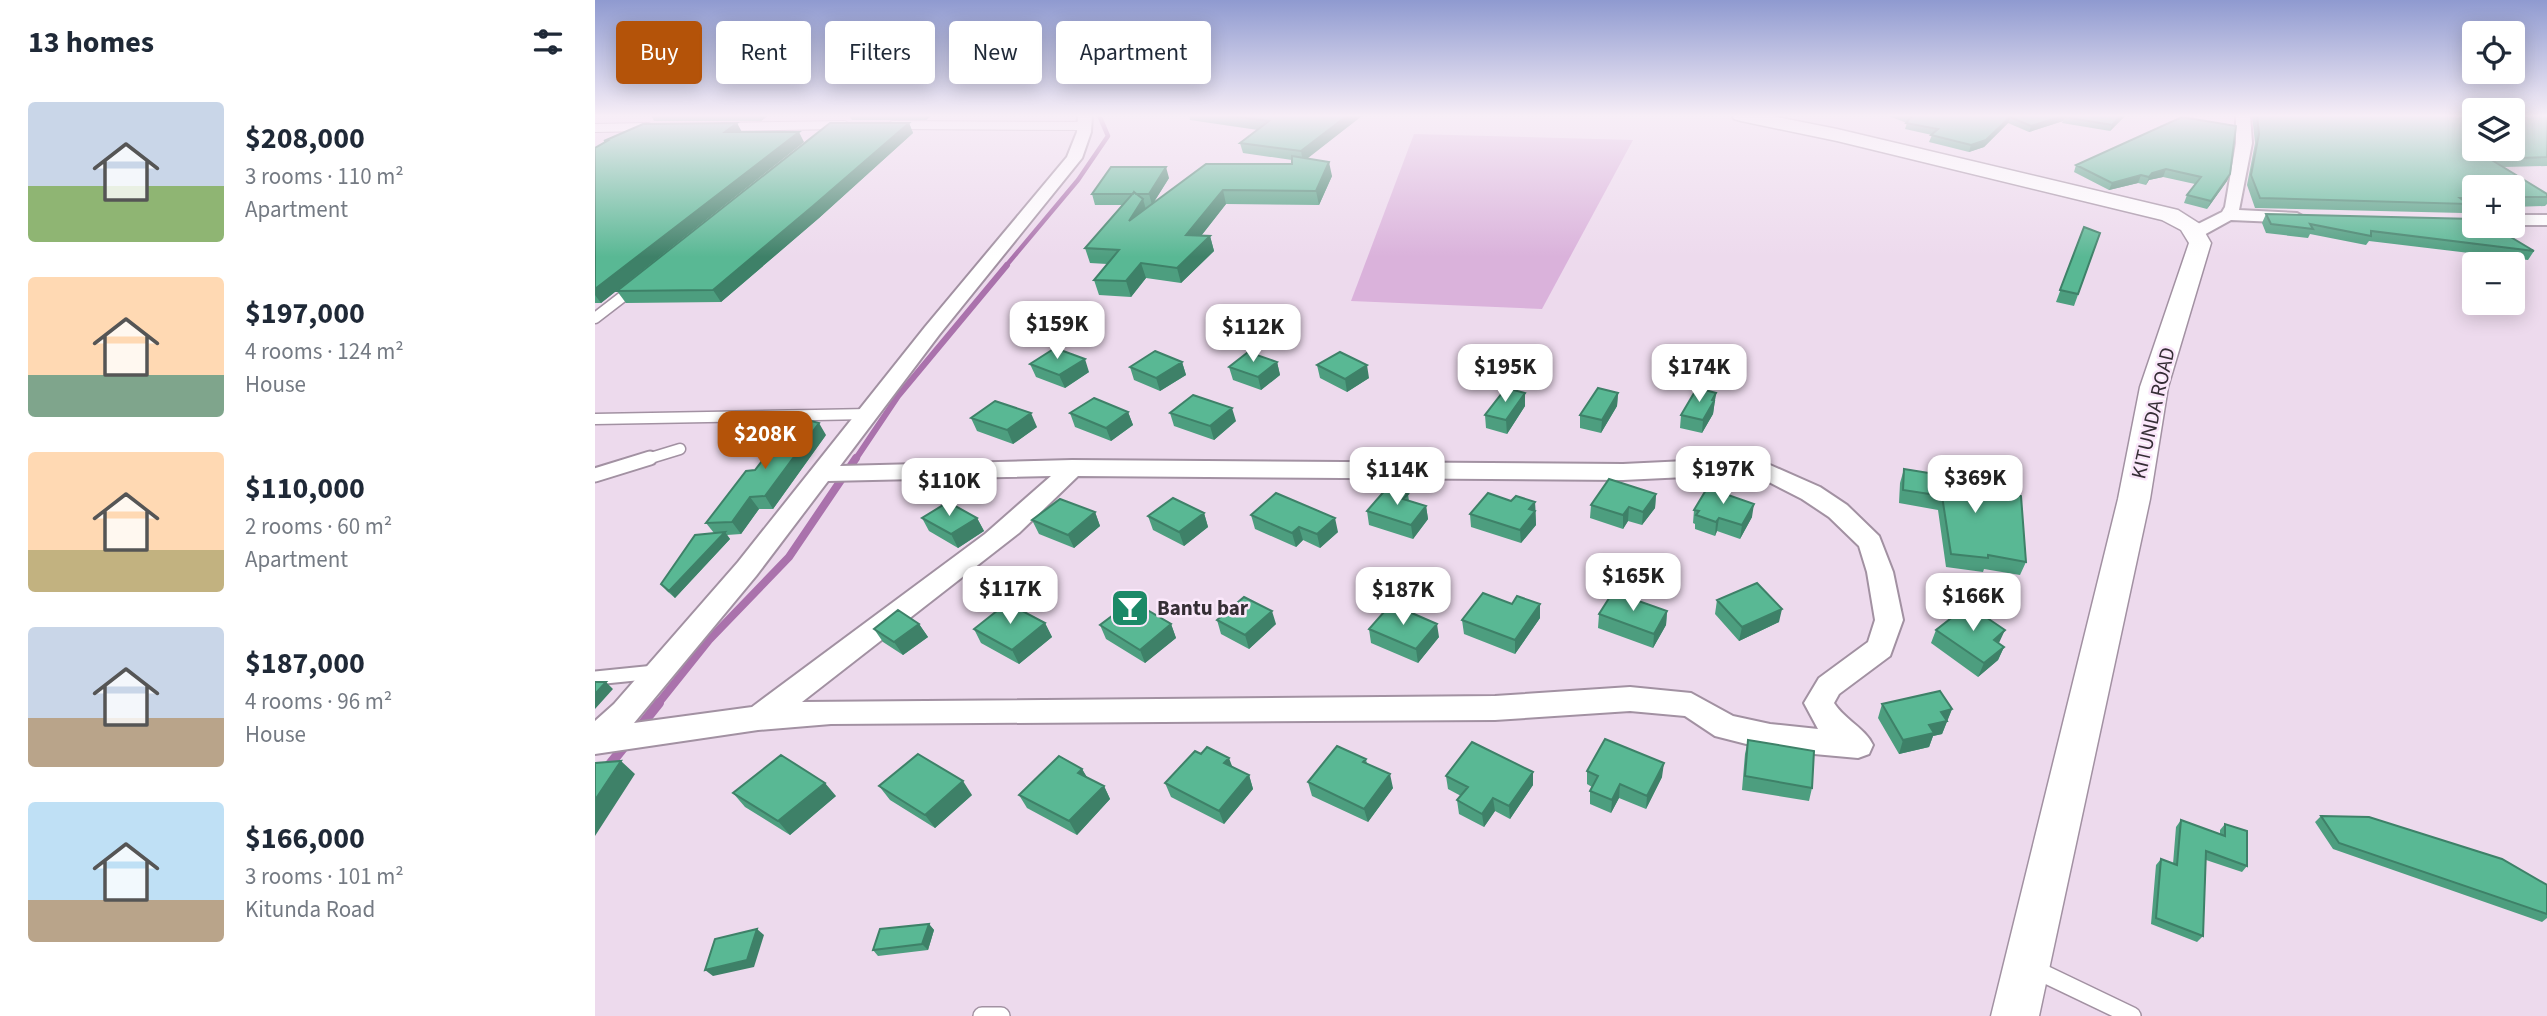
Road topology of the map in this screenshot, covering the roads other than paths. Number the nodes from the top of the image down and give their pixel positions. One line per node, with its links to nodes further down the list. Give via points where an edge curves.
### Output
1 (1070, 162): 11 (street)
2 (1946, 162): 8 (street, via 2171,215)
3 (2241, 162): 4 (street)
4 (2228, 215): 5 (street); 8 (street)
5 (2312, 218)
6 (2525, 220): 7 (street)
7 (2547, 220)
8 (2196, 232): 21 (street, KITUNDA ROAD, via 2200,243 2154,387 2134,499)
9 (638, 285): 10 (lane)
10 (595, 318)
11 (869, 414): 12 (lane); 15 (street)
12 (595, 419)
13 (680, 449): 16 (lane)
14 (1072, 468): 15 (street); 19 (street, via 1014,525); 19 (street, via 1623,472 1728,467 1770,472 1838,511 1870,542 1889,620 1880,648 1829,686 1819,703 1832,725 1858,745 1770,737 1726,727 1691,705 1630,699 1495,708 831,712)
15 (821, 474): 17 (street)
16 (595, 475)
17 (659, 671): 18 (lane); 20 (street, via 625,713)
18 (595, 678)
19 (758, 718): 20 (street)
20 (595, 740)
21 (2027, 966): 24 (street, KITUNDA ROAD); 25 (lane)
22 (982, 1016): 23 (lane)
23 (1001, 1016)
24 (2015, 1016)
25 (2132, 1016)

